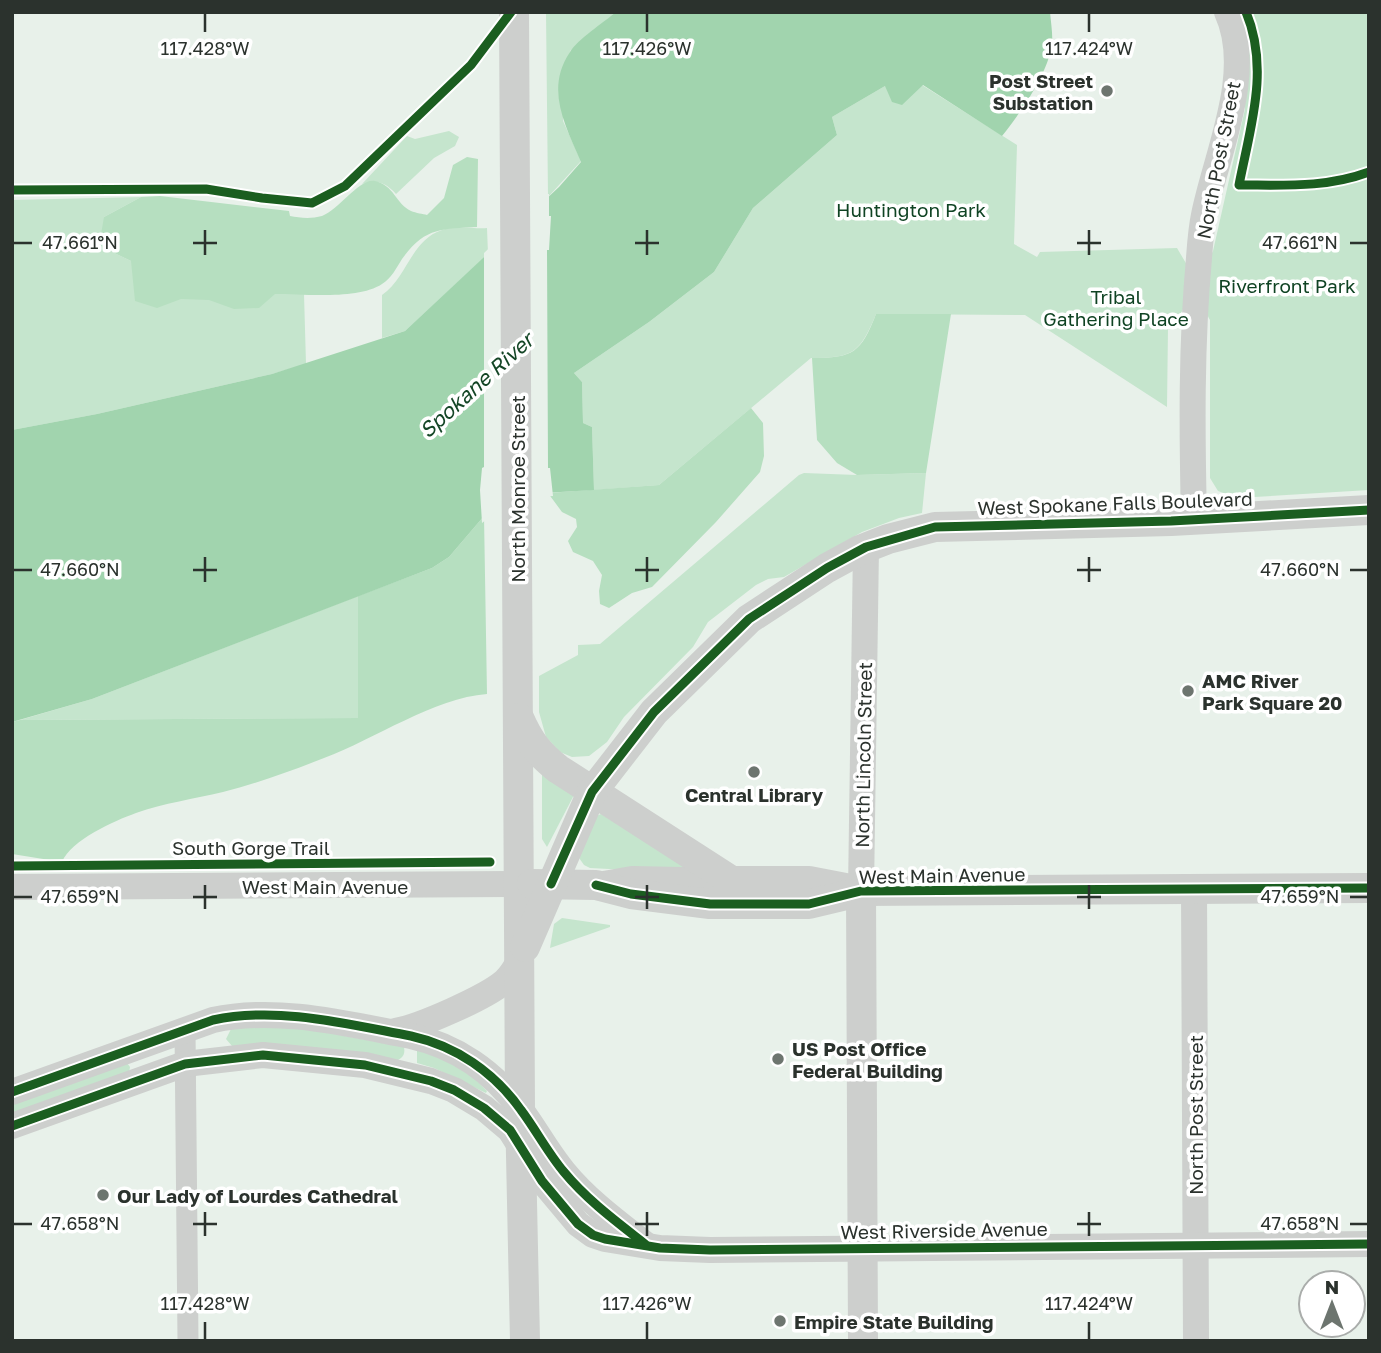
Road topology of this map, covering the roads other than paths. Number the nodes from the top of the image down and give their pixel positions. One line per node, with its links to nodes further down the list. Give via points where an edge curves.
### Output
1 (514, 12): 6 (main road, North Monroe Street)
2 (1227, 12): 4 (street, North Post Street, via 1236,68 1199,258 1193,385)
3 (1369, 510): 4 (main road, West Spokane Falls Boulevard)
4 (1194, 520): 5 (main road, West Spokane Falls Boulevard, via 935,527)
5 (866, 547): 7 (main road, West Spokane Falls Boulevard, via 749,620 654,712); 15 (street, North Lincoln Street)
6 (517, 714): 7 (main road, North Monroe Street, via 540,755); 9 (main road, North Monroe Street)
7 (592, 792): 8 (main road, North Monroe Street); 10 (main road, West Spokane Falls Boulevard)
8 (732, 881): 11 (street, West Main Avenue, via 632,879); 15 (main road, West Main Avenue, via 809,881)
9 (519, 884): 10 (main road, West Main Avenue); 12 (street, West Main Avenue); 16 (main road, North Monroe Street)
10 (551, 884): 11 (main road, West Main Avenue); 16 (main road, West Spokane Falls Boulevard)
11 (596, 885): 15 (main road, West Main Avenue, via 710,904 809,904)
12 (12, 887)
13 (1369, 888): 14 (main road, West Main Avenue)
14 (1194, 889): 15 (main road, West Main Avenue); 26 (street, North Post Street)
15 (861, 891): 28 (main road, North Lincoln Street)
16 (520, 959): 18 (street, via 496,988 421,1024); 22 (main road, North Monroe Street)
17 (185, 1030): 18 (street, West Riverside Avenue, via 242,1014 270,1014); 19 (street); 21 (street, West Riverside Avenue)
18 (387, 1032): 20 (street, via 412,1046 415,1054 410,1062); 22 (street, West Riverside Avenue, via 426,1039 456,1052 495,1079)
19 (185, 1064): 20 (street, West Riverside Avenue, via 263,1055); 23 (street, West Riverside Avenue); 29 (street)
20 (381, 1068): 24 (street, West Riverside Avenue, via 431,1081 467,1097 499,1120)
21 (12, 1092)
22 (520, 1109): 24 (main road, North Monroe Street); 25 (street, West Riverside Avenue, via 564,1172)
23 (12, 1126)
24 (521, 1147): 25 (street, West Riverside Avenue, via 578,1224 605,1239); 30 (main road, North Monroe Street)
25 (645, 1244): 28 (street, West Riverside Avenue, via 679,1250)
26 (1195, 1244): 27 (street, West Riverside Avenue); 28 (street, West Riverside Avenue); 32 (street, North Post Street)
27 (1369, 1244)
28 (863, 1248): 31 (main road, North Lincoln Street)
29 (188, 1341)
30 (525, 1341)
31 (863, 1341)
32 (1196, 1341)

